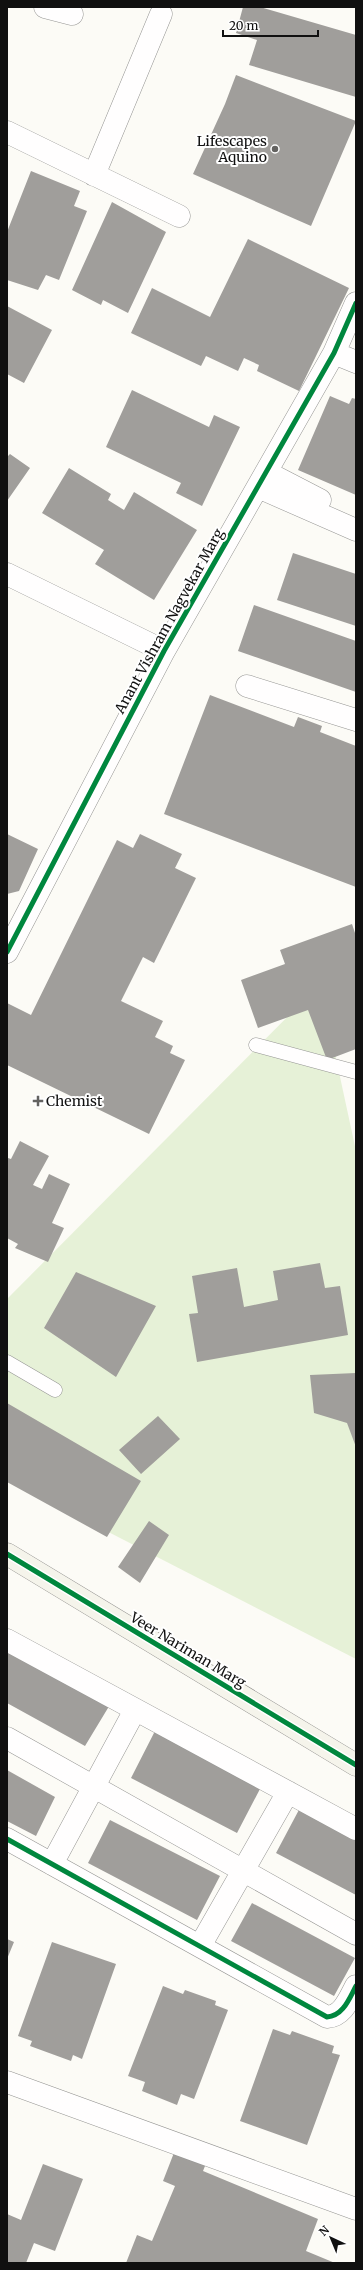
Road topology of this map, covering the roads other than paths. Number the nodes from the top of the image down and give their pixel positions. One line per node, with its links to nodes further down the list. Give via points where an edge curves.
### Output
1 (45, 7): 2 (street)
2 (72, 14)
3 (161, 14): 5 (street)
4 (7, 132): 5 (street)
5 (94, 175): 6 (street)
6 (179, 216)
7 (356, 303): 8 (street, Anant Vishram Nagvekar Marg)
8 (334, 353): 9 (street); 10 (street, Anant Vishram Nagvekar Marg)
9 (356, 362)
10 (262, 479): 11 (street); 12 (street); 14 (street, Anant Vishram Nagvekar Marg)
11 (356, 518)
12 (356, 530)
13 (7, 574): 14 (street)
14 (164, 651): 17 (street, Anant Vishram Nagvekar Marg)
15 (247, 686): 16 (street)
16 (356, 720)
17 (7, 952)
18 (256, 1045): 19 (lane)
19 (356, 1072)
20 (7, 1362): 21 (lane)
21 (55, 1390)
22 (7, 1554): 26 (street, Veer Nariman Marg)
23 (7, 1640): 24 (street)
24 (135, 1710): 27 (street); 28 (street)
25 (7, 1738): 27 (street)
26 (356, 1765)
27 (94, 1787): 31 (street); 32 (street)
28 (288, 1792): 29 (street); 32 (street)
29 (356, 1829)
30 (7, 1839): 31 (street)
31 (52, 1864): 34 (street)
32 (243, 1871): 33 (street); 34 (street)
33 (356, 1934)
34 (200, 1946): 35 (street, via 327,2017 334,2017 340,2012)
35 (356, 1986)
36 (7, 2082): 37 (street)
37 (356, 2209)

